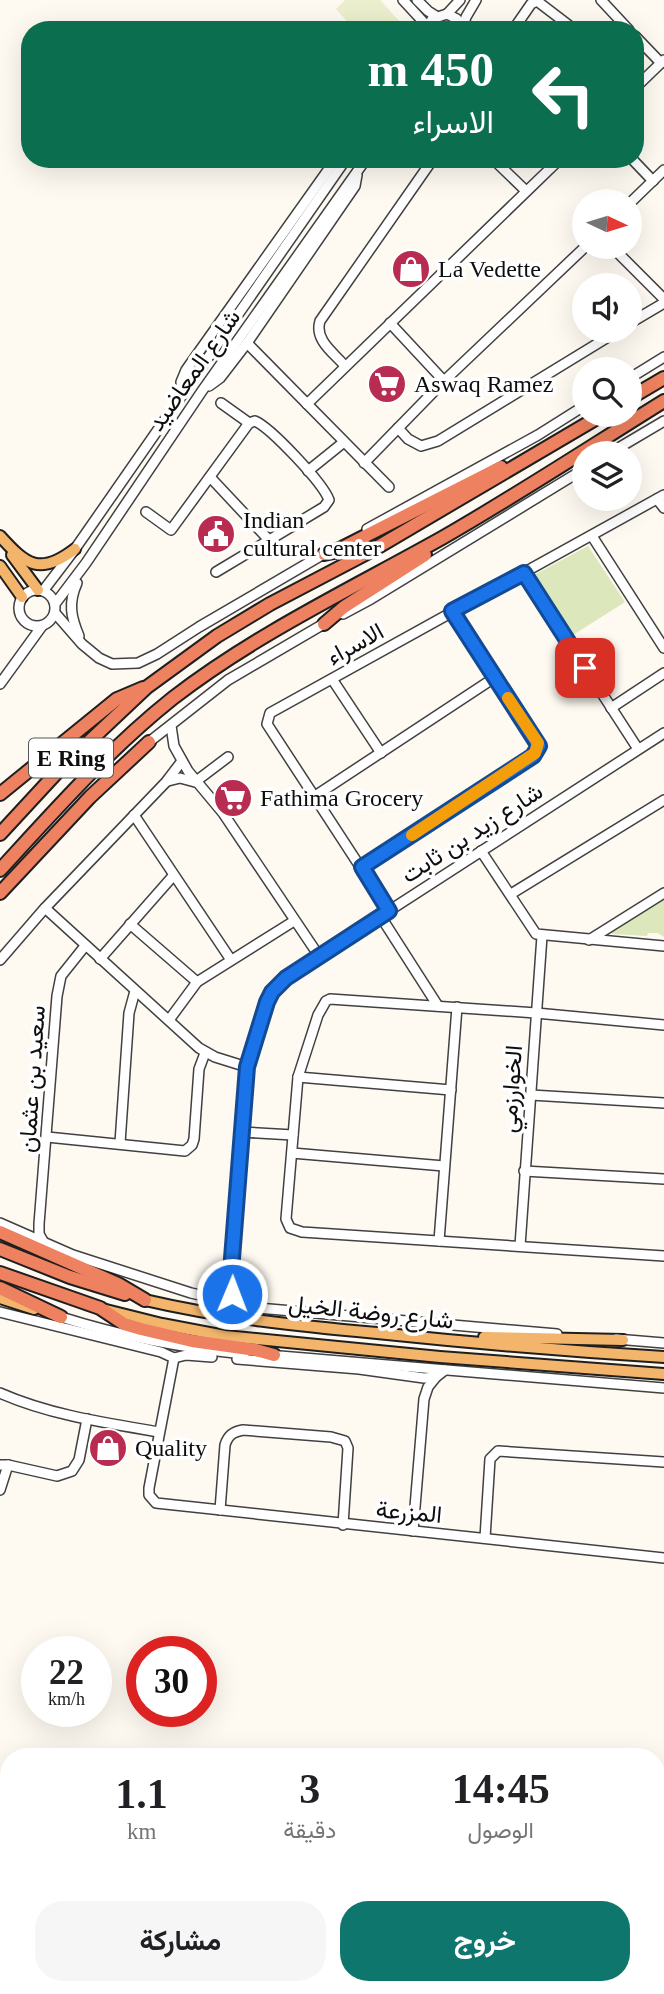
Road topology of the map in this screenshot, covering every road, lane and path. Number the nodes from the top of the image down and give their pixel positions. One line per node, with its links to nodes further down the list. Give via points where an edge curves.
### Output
1 (403, 0): 7 (street)
2 (418, 0): 6 (street, via 428,11)
3 (460, 0): 6 (street)
4 (476, 0): 10 (street)
5 (601, 0): 13 (street)
6 (442, 15): 8 (street); 9 (street)
7 (421, 21)
8 (435, 21)
9 (458, 21)
10 (466, 21)
11 (519, 21): 12 (street, via 537,1)
12 (563, 21)
13 (621, 21)
14 (644, 45): 15 (street)
15 (662, 62): 16 (street)
16 (644, 79)
17 (330, 168): 29 (street)
18 (340, 168): 30 (street, شارع المعاضيد)
19 (360, 168): 25 (street, شارع المعاضيد)
20 (426, 168): 39 (street, via 320,321 320,338)
21 (502, 168): 27 (street)
22 (551, 168): 27 (street)
23 (641, 168): 26 (street)
24 (664, 170): 26 (street)
25 (358, 171): 36 (street, via 355,186); 43 (street, شارع المعاضيد)
26 (653, 181): 28 (street)
27 (526, 191): 35 (street)
28 (642, 192)
29 (276, 243): 30 (street); 45 (street, via 186,370)
30 (277, 258): 45 (street, شارع المعاضيد)
31 (572, 259): 42 (street)
32 (624, 259): 33 (street)
33 (664, 301): 34 (street)
34 (642, 315)
35 (390, 323): 39 (street); 42 (street)
36 (247, 343): 43 (street, via 220,378); 48 (street)
37 (598, 343): 53 (street, via 438,441 421,446)
38 (664, 357): 40 (street)
39 (345, 366): 48 (street)
40 (642, 371)
41 (664, 378): 44 (highway)
42 (444, 382): 53 (street)
43 (202, 391): 71 (street, شارع المعاضيد)
44 (642, 391)
45 (181, 394): 69 (street, شارع المعاضيد)
46 (664, 401): 65 (highway, E Ring)
47 (221, 403): 51 (street)
48 (307, 404): 55 (street)
49 (572, 414): 70 (street)
50 (664, 421): 54 (street)
51 (249, 423): 58 (street, via 265,427); 60 (street)
52 (582, 427): 57 (highway, E Ring)
53 (398, 428): 56 (street)
54 (630, 441)
55 (344, 442): 56 (street); 58 (street)
56 (364, 463): 61 (street)
57 (519, 464): 70 (highway, via 490,471); 89 (highway, E Ring, via 240,622)
58 (308, 471): 68 (street, via 325,491 327,504)
59 (572, 476): 80 (street)
60 (210, 477): 64 (street, via 172,530); 68 (street)
61 (389, 487)
62 (661, 497): 63 (street); 66 (street, الاسراء)
63 (664, 508)
64 (146, 512)
65 (444, 536): 80 (highway, via 428,553); 108 (highway, E Ring, via 260,639 173,699 86,777)
66 (592, 536): 74 (street, الاسراء); 84 (street)
67 (0, 538): 69 (main road, via 19,558 32,564 57,561); 75 (main road)
68 (270, 540): 73 (street)
69 (75, 550): 75 (street, شارع المعاضيد)
70 (324, 554): 82 (street, via 138,663 112,664)
71 (86, 563): 77 (street, شارع المعاضيد); 82 (street, via 70,606)
72 (2, 569): 76 (main road)
73 (216, 572)
74 (524, 573): 78 (street, الاسراء); 90 (street)
75 (40, 590): 76 (street); 77 (street, via 51,596)
76 (22, 597): 79 (street, via 19,608)
77 (55, 608): 81 (street); 82 (street)
78 (452, 611): 86 (street, الاسراء); 87 (street)
79 (25, 622): 81 (street); 83 (street)
80 (324, 624): 91 (street, via 239,673)
81 (42, 626): 83 (street)
82 (82, 645)
83 (26, 646): 88 (street)
84 (664, 648)
85 (664, 673): 90 (street)
86 (332, 678): 96 (street); 102 (street, الاسراء, via 270,713 267,720)
87 (494, 678): 96 (street); 107 (street, via 538,743 535,753)
88 (0, 684)
89 (147, 687): 101 (highway, via 117,699); 105 (highway, E Ring, via 61,768)
90 (611, 708): 95 (street)
91 (171, 726): 93 (street); 94 (street)
92 (664, 733): 95 (street, شارع زيد بن ثابت)
93 (149, 743): 94 (street); 111 (highway, via 90,797)
94 (174, 746): 98 (street)
95 (638, 749): 106 (street, شارع زيد بن ثابت)
96 (381, 753): 102 (street)
97 (228, 757): 100 (street)
98 (182, 761): 99 (street); 100 (street)
99 (166, 782): 100 (street, via 180,778); 104 (street)
100 (195, 782): 115 (street, via 223,813)
101 (0, 794)
102 (315, 796): 107 (street, الاسراء)
103 (664, 800): 112 (street)
104 (134, 815): 109 (street); 113 (street)
105 (0, 834)
106 (481, 851): 112 (street); 114 (street, شارع زيد بن ثابت)
107 (362, 867): 114 (street, الاسراء)
108 (0, 870)
109 (173, 876): 116 (street); 124 (street)
110 (664, 892): 118 (street)
111 (0, 893)
112 (511, 894): 117 (street, via 536,934)
113 (45, 908): 119 (street); 123 (street)
114 (385, 914): 121 (street, شارع زيد بن ثابت); 127 (street, الاسراء)
115 (294, 921): 121 (street); 124 (street)
116 (130, 924): 122 (street); 125 (street)
117 (542, 936): 118 (street); 129 (street, الخوارزمي)
118 (589, 940): 120 (street)
119 (85, 946): 122 (street); 140 (street, سعيد بن عثمان, via 59,985)
120 (664, 946)
121 (319, 956): 133 (street, شارع زيد بن ثابت, via 272,992)
122 (100, 959): 126 (street)
123 (0, 960)
124 (231, 961): 125 (street)
125 (197, 982): 130 (street)
126 (135, 991): 130 (street); 141 (street, via 129,1013)
127 (438, 1006): 128 (street); 134 (street, via 326,1001)
128 (457, 1007): 129 (street); 135 (street)
129 (536, 1013): 131 (street); 136 (street, الخوارزمي)
130 (169, 1020): 132 (street)
131 (664, 1025)
132 (205, 1053): 133 (street); 141 (street, via 189,1149)
133 (247, 1067): 138 (street, شارع زيد بن ثابت)
134 (298, 1077): 135 (street); 139 (street)
135 (451, 1090): 143 (street)
136 (531, 1094): 137 (street); 144 (street, الخوارزمي)
137 (664, 1103)
138 (242, 1132): 139 (street); 156 (street, شارع زيد بن ثابت)
139 (293, 1135): 142 (street)
140 (47, 1137): 141 (street); 147 (street, سعيد بن عثمان)
141 (120, 1143)
142 (292, 1153): 143 (street); 150 (street, via 286,1219 294,1230)
143 (444, 1166): 150 (street)
144 (524, 1171): 145 (street); 152 (street, الخوارزمي)
145 (664, 1179)
146 (0, 1223): 149 (street, شارع روضة الخيل)
147 (39, 1224): 149 (street); 151 (street, سعيد بن عثمان)
148 (0, 1232): 160 (highway)
149 (23, 1234): 151 (street, شارع روضة الخيل)
150 (439, 1241): 152 (street)
151 (44, 1243): 159 (street, شارع روضة الخيل)
152 (520, 1246): 154 (street)
153 (0, 1249): 160 (highway, شارع روضة الخيل)
154 (664, 1255)
155 (0, 1273): 162 (highway, شارع روضة الخيل)
156 (230, 1284): 159 (street, via 225,1294); 161 (street, شارع زيد بن ثابت)
157 (0, 1288): 164 (highway)
158 (0, 1298): 164 (main road)
159 (215, 1298): 161 (street, شارع روضة الخيل)
160 (145, 1300): 166 (main road, شارع روضة الخيل, via 235,1318)
161 (236, 1303): 165 (street, شارع روضة الخيل)
162 (100, 1308): 168 (highway, via 124,1324 156,1334); 172 (main road, شارع روضة الخيل, via 225,1336)
163 (0, 1312): 170 (street)
164 (61, 1317): 168 (street, شارع روضة الخيل, via 166,1344)
165 (623, 1340): 166 (main road, via 488,1337); 167 (street, شارع روضة الخيل)
166 (464, 1342): 169 (main road, شارع روضة الخيل)
167 (664, 1343)
168 (274, 1355): 171 (street, شارع روضة الخيل)
169 (664, 1357)
170 (174, 1358): 173 (street, via 193,1355); 179 (street)
171 (445, 1370): 174 (street, شارع روضة الخيل); 175 (street, شارع روضة الخيل)
172 (664, 1374)
173 (416, 1377): 174 (street); 177 (street)
174 (436, 1377): 177 (street)
175 (664, 1388)
176 (0, 1393): 178 (street)
177 (424, 1399): 185 (street)
178 (87, 1419): 179 (street); 181 (street, via 79,1460 72,1471 57,1476)
179 (159, 1432): 183 (street, المزرعة, via 149,1488 152,1500)
180 (664, 1462): 186 (street, via 498,1451 490,1459)
181 (4, 1465): 182 (street)
182 (0, 1490)
183 (220, 1510): 184 (street, المزرعة); 184 (street, via 227,1438 234,1432 331,1437 345,1441 348,1447)
184 (343, 1525): 185 (street, المزرعة)
185 (414, 1531): 186 (street, المزرعة)
186 (485, 1538): 187 (street, المزرعة)
187 (664, 1558)

